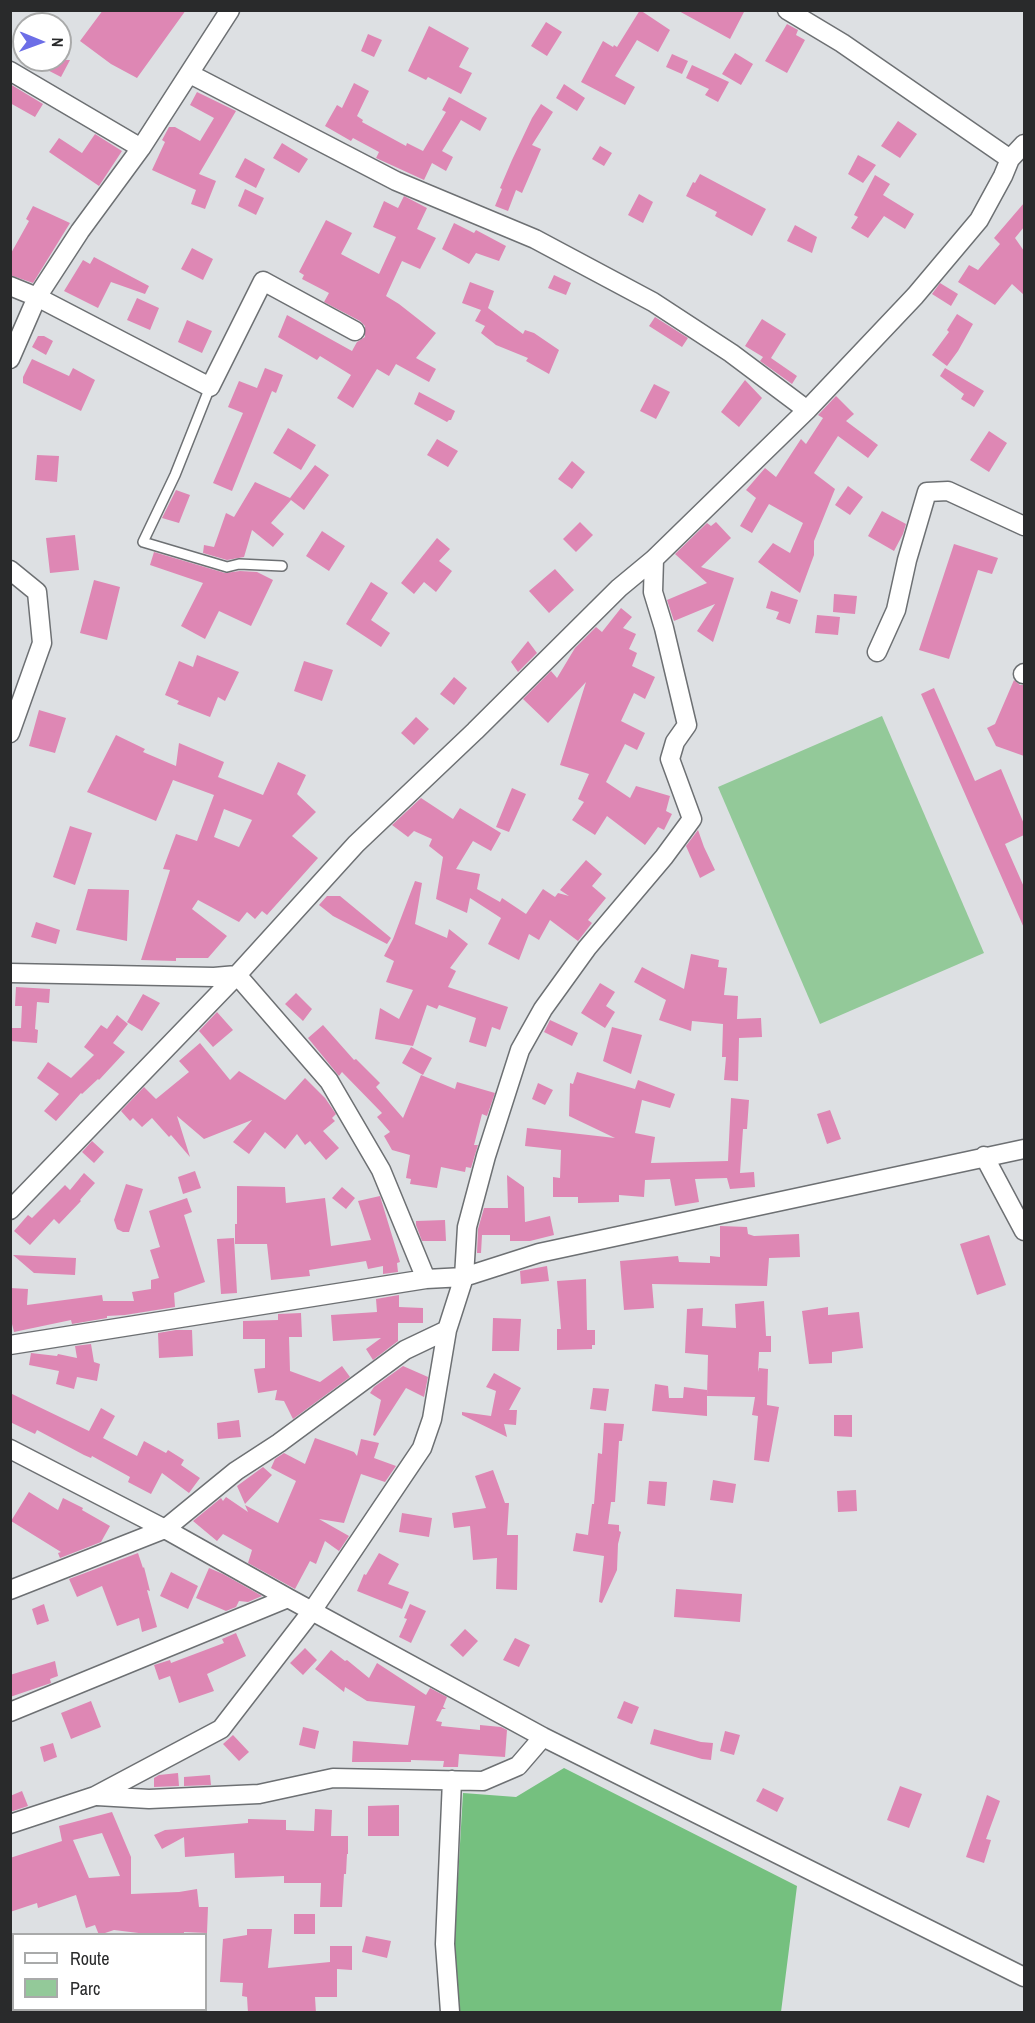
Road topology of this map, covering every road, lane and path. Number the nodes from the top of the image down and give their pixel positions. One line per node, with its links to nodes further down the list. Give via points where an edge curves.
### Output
1 (230, 10): 4 (street)
2 (787, 10): 7 (street, via 842,43)
3 (10, 71): 6 (street)
4 (190, 74): 6 (street); 13 (street, via 396,181 535,239 653,302 731,353)
5 (1024, 144): 7 (street)
6 (141, 148): 9 (street)
7 (1010, 159): 13 (street, via 979,220 915,296)
8 (10, 286): 9 (street)
9 (37, 297): 11 (street); 12 (street)
10 (355, 332): 12 (street, via 263,281)
11 (10, 359)
12 (210, 387): 16 (lane, via 143,542 227,567)
13 (807, 410): 15 (street)
14 (1024, 526): 18 (street, via 948,491 927,492 896,610)
15 (654, 559): 21 (street, via 619,588 356,844); 26 (street, via 653,592 687,725 675,742 670,759 692,819 587,948 543,1009 520,1050 467,1227)
16 (282, 566)
17 (10, 570): 19 (street, via 37,592 42,643)
18 (877, 652)
19 (10, 733)
20 (10, 973): 21 (street)
21 (237, 975): 24 (street); 27 (street, via 329,1081 381,1170)
22 (1024, 1149): 23 (street)
23 (984, 1156): 25 (street); 26 (street, via 539,1253)
24 (10, 1210)
25 (1024, 1231)
26 (464, 1277): 27 (street); 28 (street)
27 (426, 1279): 29 (street)
28 (447, 1330): 31 (street, via 405,1350 236,1471); 34 (street, via 432,1419 422,1448)
29 (10, 1345)
30 (10, 1449): 31 (street)
31 (165, 1529): 32 (street); 33 (street)
32 (10, 1590)
33 (288, 1598): 34 (street); 35 (street)
34 (312, 1611): 36 (street); 38 (street, via 221,1729)
35 (10, 1712)
36 (543, 1737): 37 (street, via 518,1766 483,1781); 40 (street)
37 (452, 1780): 38 (street, via 333,1778 260,1794 149,1799); 41 (street, via 445,1944)
38 (95, 1796): 39 (street)
39 (10, 1824)
40 (1024, 1977)
41 (450, 2013)

